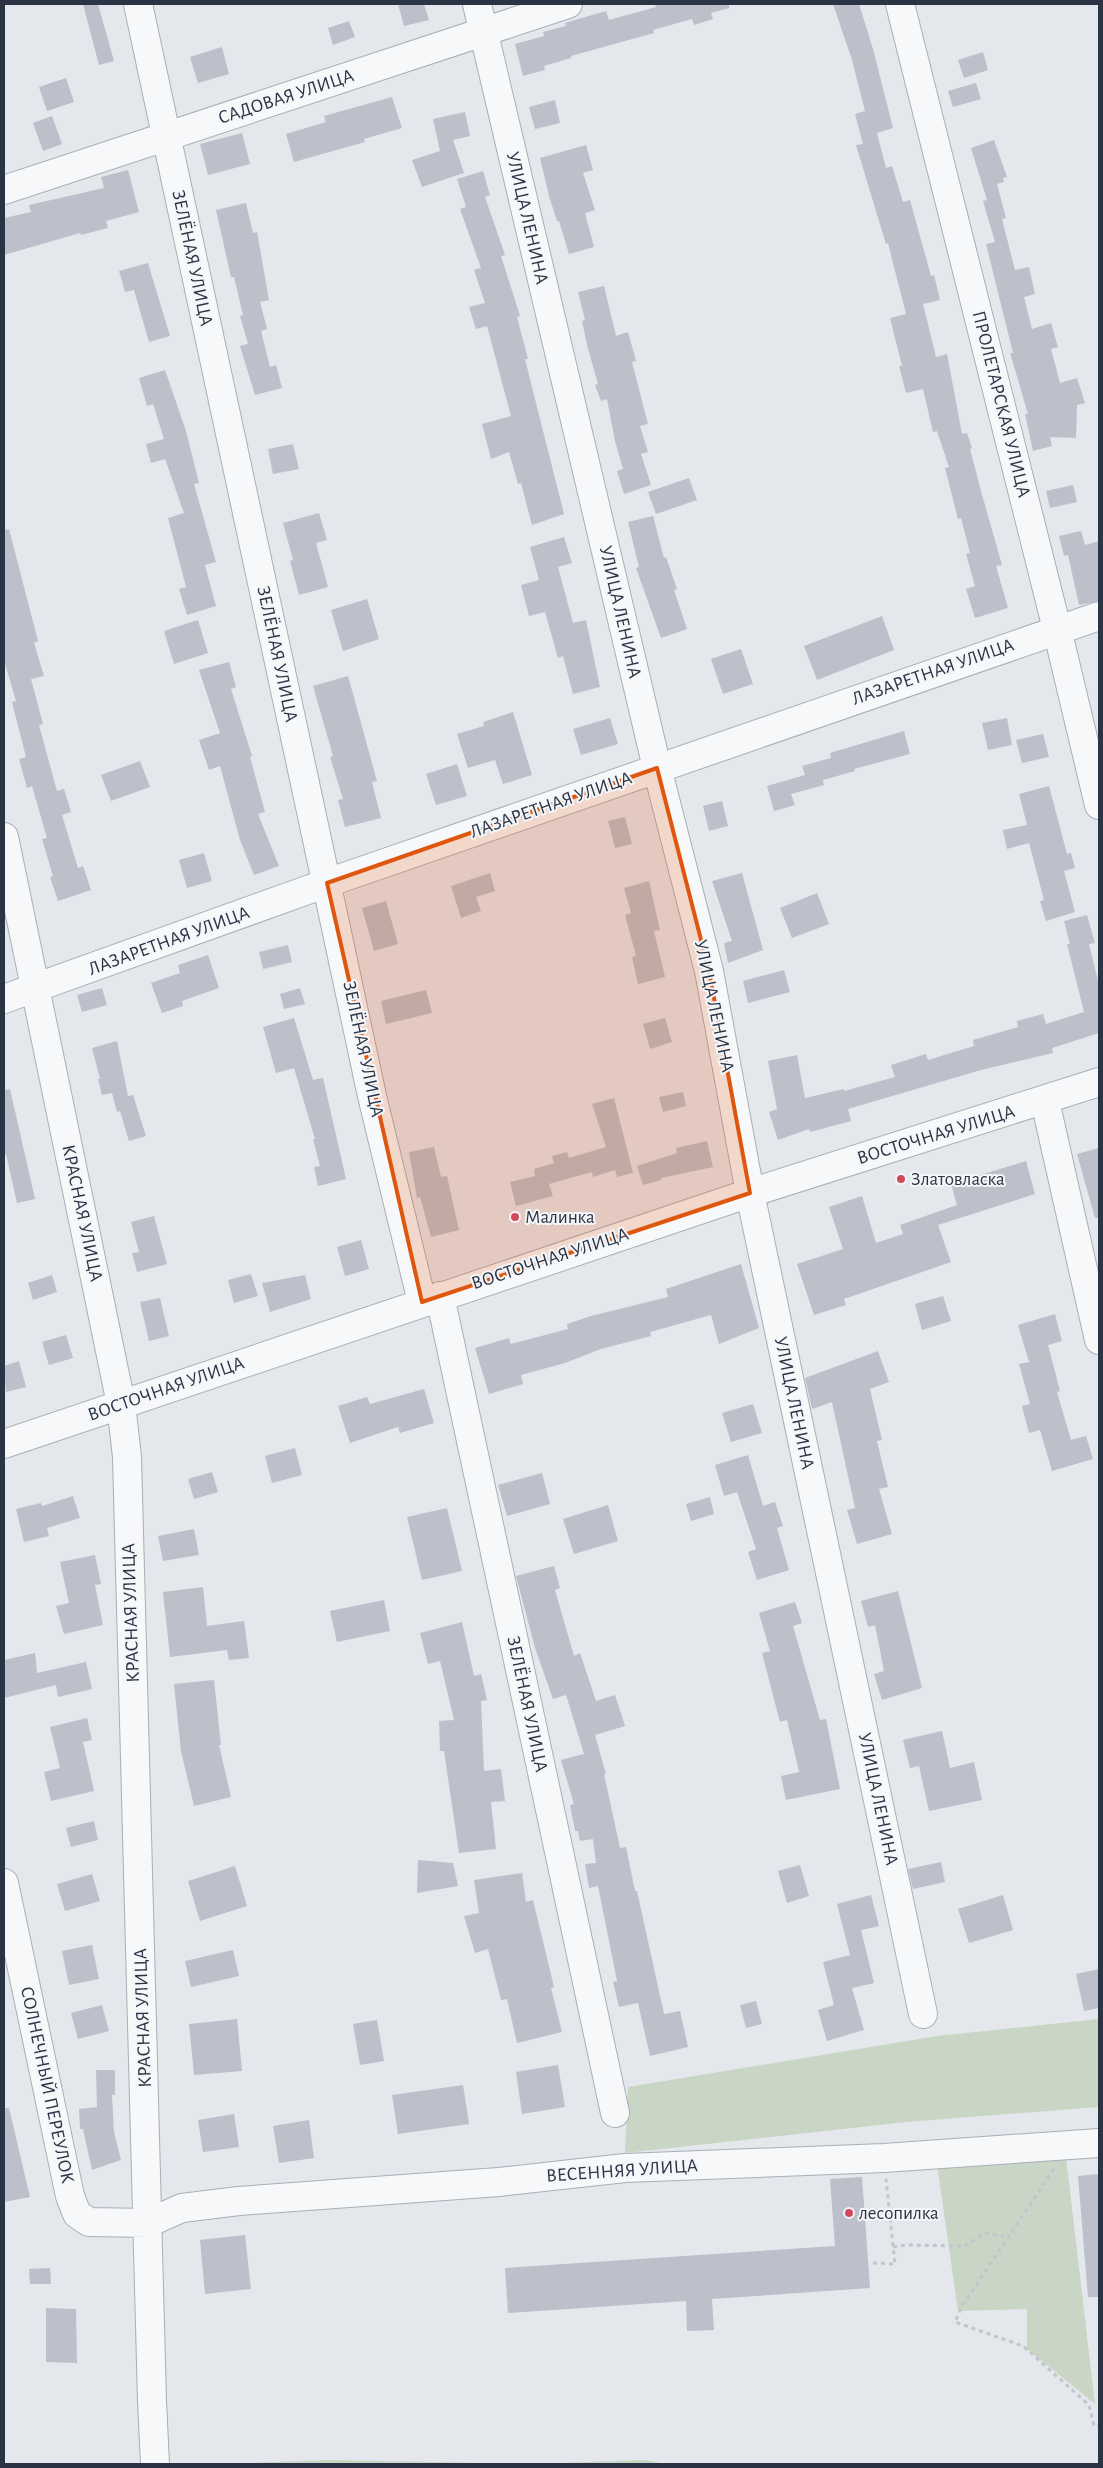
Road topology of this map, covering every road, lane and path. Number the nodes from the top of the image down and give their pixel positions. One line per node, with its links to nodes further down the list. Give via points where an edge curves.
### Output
1 (138, 4): 6 (street, ЗЕЛЁНАЯ УЛИЦА)
2 (477, 4): 5 (street, УЛИЦА ЛЕНИНА)
3 (568, 4): 5 (street, САДОВАЯ УЛИЦА)
4 (900, 4): 9 (street, ПРОЛЕТАРСКАЯ УЛИЦА)
5 (484, 32): 6 (street, САДОВАЯ УЛИЦА); 10 (street, УЛИЦА ЛЕНИНА)
6 (166, 136): 7 (street, САДОВАЯ УЛИЦА); 13 (street, ЗЕЛЁНАЯ УЛИЦА)
7 (4, 190)
8 (1099, 616): 9 (street, ЛАЗАРЕТНАЯ УЛИЦА)
9 (1058, 629): 10 (street, ЛАЗАРЕТНАЯ УЛИЦА); 11 (street, ПРОЛЕТАРСКАЯ УЛИЦА)
10 (657, 768): 13 (street, ЛАЗАРЕТНАЯ УЛИЦА); 18 (street, УЛИЦА ЛЕНИНА, via 709,971)
11 (1099, 805)
12 (4, 837): 14 (street, КРАСНАЯ УЛИЦА)
13 (326, 883): 14 (street, ЛАЗАРЕТНАЯ УЛИЦА); 19 (street, ЗЕЛЁНАЯ УЛИЦА, via 372,1096)
14 (36, 990): 15 (street, ЛАЗАРЕТНАЯ УЛИЦА); 21 (street, КРАСНАЯ УЛИЦА)
15 (4, 1000)
16 (1099, 1082): 17 (street, ВОСТОЧНАЯ УЛИЦА)
17 (1045, 1100): 18 (street, ВОСТОЧНАЯ УЛИЦА); 20 (street)
18 (750, 1193): 19 (street, ВОСТОЧНАЯ УЛИЦА); 24 (street, УЛИЦА ЛЕНИНА)
19 (431, 1299): 21 (street, ВОСТОЧНАЯ УЛИЦА); 25 (street, ЗЕЛЁНАЯ УЛИЦА)
20 (1099, 1340)
21 (121, 1404): 22 (street, ВОСТОЧНАЯ УЛИЦА); 28 (street, КРАСНАЯ УЛИЦА, via 127,1467)
22 (4, 1444)
23 (4, 1883): 28 (street, СОЛНЕЧНЫЙ ПЕРЕУЛОК, via 70,2196 78,2214 89,2222)
24 (923, 2014)
25 (614, 2113)
26 (1086, 2144): 27 (street, ВЕСЕННЯЯ УЛИЦА); 29 (path, via 1055,2168)
27 (884, 2158): 28 (street, ВЕСЕННЯЯ УЛИЦА, via 625,2168 499,2182 239,2201 182,2208); 30 (path)
28 (148, 2223): 33 (street, КРАСНАЯ УЛИЦА)
29 (1008, 2238): 30 (path, via 984,2233 964,2246); 32 (path, via 962,2306 955,2322 1023,2346 1089,2405 1094,2426)
30 (893, 2247): 31 (path, via 895,2264)
31 (873, 2263)
32 (1099, 2426)
33 (155, 2464)

